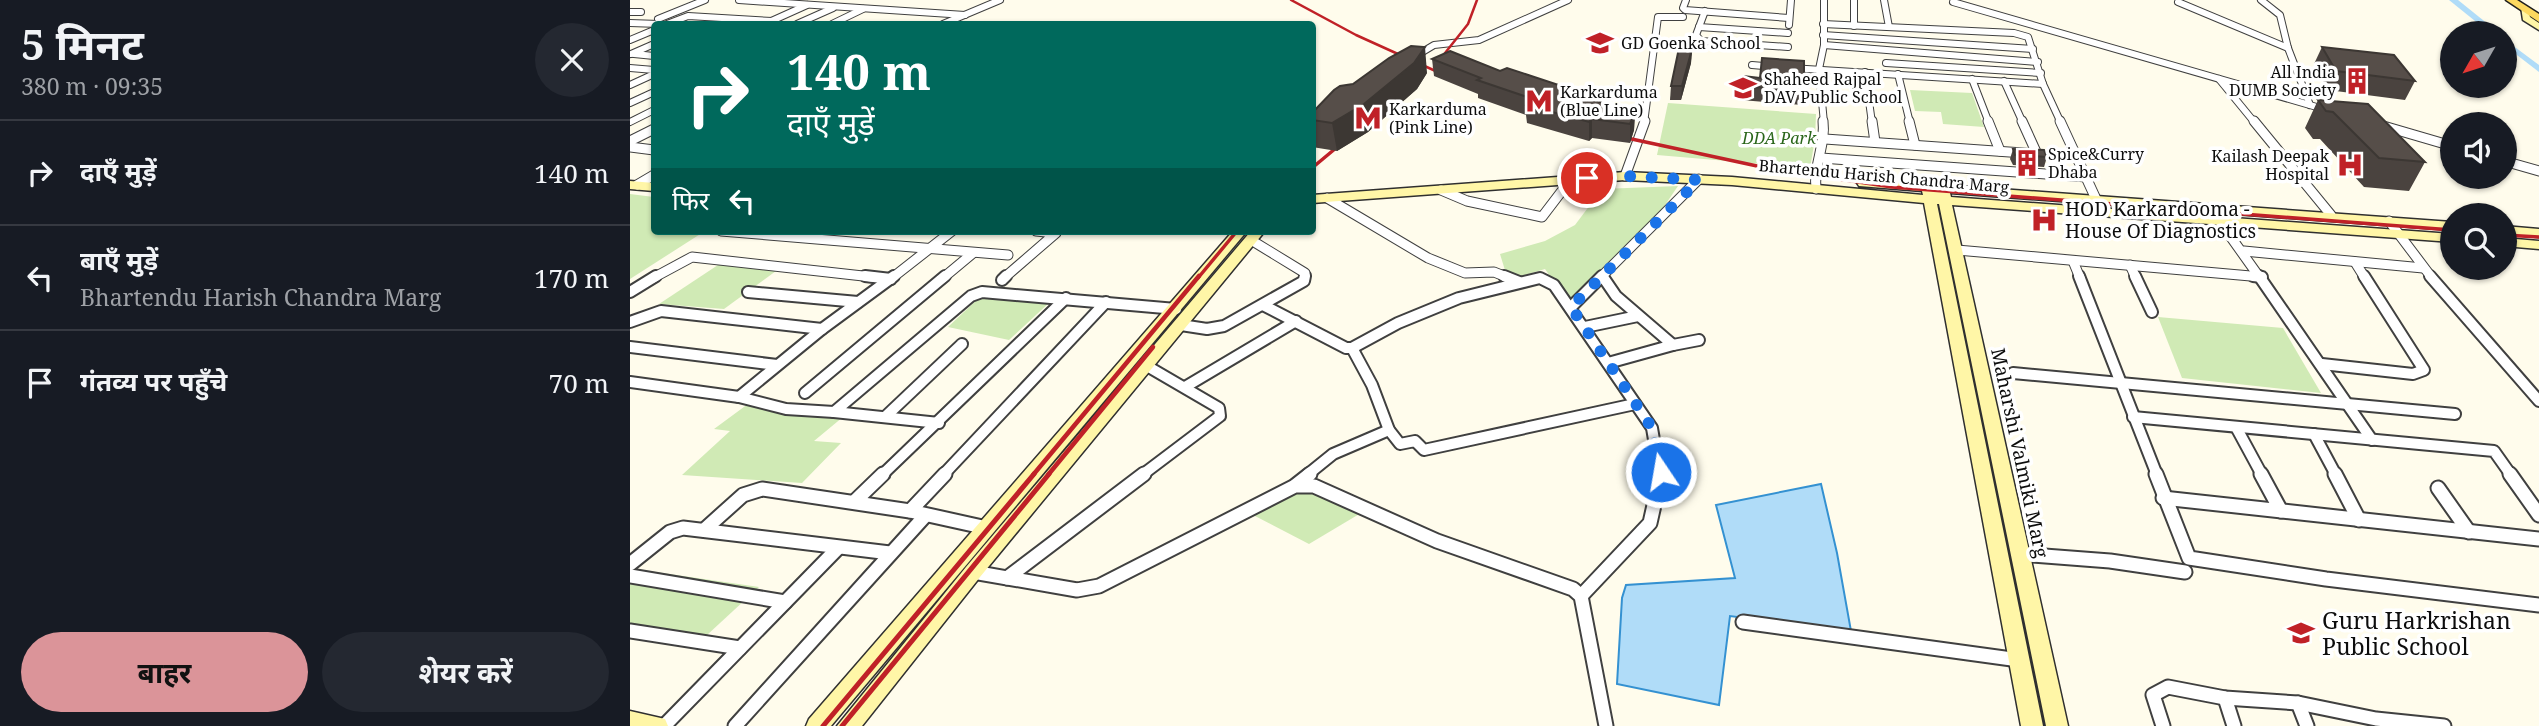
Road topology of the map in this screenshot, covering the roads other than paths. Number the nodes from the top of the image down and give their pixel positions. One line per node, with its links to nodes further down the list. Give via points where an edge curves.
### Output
1 (705, 0): 26 (street, via 657,19)
2 (739, 0): 3 (street)
3 (746, 0): 16 (street)
4 (986, 0): 5 (street)
5 (999, 0): 24 (street)
6 (1568, 0): 50 (street, via 1489,36 1434,46)
7 (1686, 0): 23 (street)
8 (1791, 0): 25 (street)
9 (1824, 0): 32 (street)
10 (1854, 0): 35 (street)
11 (1884, 0): 37 (street)
12 (2261, 0): 46 (street, via 2280,15)
13 (2511, 0): 20 (main road)
14 (1953, 2): 62 (street)
15 (2178, 2): 46 (street)
16 (808, 5): 17 (street); 27 (street)
17 (835, 6): 18 (street); 28 (street)
18 (863, 9): 24 (street); 29 (street)
19 (1705, 11): 23 (street); 25 (street); 36 (street)
20 (2531, 11): 38 (main road, via 2526,18)
21 (630, 12): 22 (street)
22 (641, 12)
23 (1684, 13): 34 (street); 85 (street, via 1658,17 1647,115)
24 (965, 15): 30 (street)
25 (1789, 18): 40 (street)
26 (675, 21): 27 (street, via 688,16)
27 (772, 21)
28 (803, 21)
29 (838, 21)
30 (950, 21)
31 (651, 24): 33 (street)
32 (1823, 24): 35 (street); 41 (street)
33 (630, 25)
34 (1681, 25)
35 (1854, 26): 37 (street)
36 (1699, 27): 40 (street); 45 (street, via 1696,35 1701,41)
37 (1889, 27): 47 (street, via 2014,33 2028,37)
38 (2539, 27)
39 (651, 31): 42 (street)
40 (1788, 33): 45 (street)
41 (1823, 35): 44 (street); 47 (street)
42 (630, 40)
43 (651, 45): 48 (street, via 631,54)
44 (1824, 45): 51 (street); 55 (street)
45 (1788, 47): 49 (street)
46 (2288, 48): 68 (street)
47 (2033, 49): 51 (street)
48 (651, 56)
49 (1785, 57)
50 (1403, 62)
51 (2038, 62): 58 (street)
52 (1886, 63): 58 (street)
53 (1752, 65): 55 (street)
54 (630, 68): 56 (street)
55 (1819, 69): 57 (street); 74 (street)
56 (651, 72)
57 (1865, 72): 60 (street); 76 (street)
58 (2041, 73): 65 (street)
59 (651, 74): 64 (street)
60 (1898, 74): 61 (street); 78 (street)
61 (1972, 79): 63 (street); 81 (street)
62 (2219, 79): 68 (street); 96 (street)
63 (2004, 81): 65 (street); 81 (street, via 2038,153)
64 (632, 83)
65 (2043, 84): 86 (street)
66 (651, 93): 67 (street)
67 (630, 103)
68 (2310, 105): 70 (street)
69 (651, 112): 71 (street)
70 (2336, 113)
71 (630, 122)
72 (2375, 124): 77 (street)
73 (651, 130): 75 (street)
74 (1825, 139): 76 (street); 82 (street)
75 (630, 141)
76 (1875, 142): 78 (street)
77 (2440, 143)
78 (1915, 145): 81 (street)
79 (630, 148): 80 (street)
80 (651, 150)
81 (2000, 152)
82 (1821, 158): 86 (street); 89 (street)
83 (2517, 165): 84 (street)
84 (2539, 171)
85 (1626, 173): 87 (main road, Bhartendu Harish Chandra Marg); 88 (main road, Bhartendu Harish Chandra Marg); 89 (main road, Bhartendu Harish Chandra Marg); 91 (main road, Bhartendu Harish Chandra Marg, via 1564,173)
86 (2087, 177): 95 (street)
87 (1571, 179): 90 (main road, Bhartendu Harish Chandra Marg); 90 (street, via 1542,217 1468,201)
88 (1699, 180): 89 (main road, Bhartendu Harish Chandra Marg); 120 (street)
89 (1815, 185): 92 (main road, Bhartendu Harish Chandra Marg)
90 (1441, 190): 93 (main road, Bhartendu Harish Chandra Marg)
91 (1316, 192)
92 (1936, 194): 95 (main road, Bhartendu Harish Chandra Marg); 97 (main road, Bhartendu Harish Chandra Marg); 112 (main road, Maharshi Valmiki Marg); 193 (main road, Maharshi Valmiki Marg)
93 (1326, 198): 94 (main road, Bhartendu Harish Chandra Marg); 124 (street, via 1428,258 1465,273 1494,272)
94 (1316, 199)
95 (2096, 199): 96 (main road, Bhartendu Harish Chandra Marg)
96 (2331, 215): 98 (main road, Bhartendu Harish Chandra Marg)
97 (2218, 219): 102 (main road, Bhartendu Harish Chandra Marg); 113 (street)
98 (2389, 220): 99 (main road, Bhartendu Harish Chandra Marg); 102 (street)
99 (2440, 225)
100 (2517, 231): 101 (main road)
101 (2539, 233)
102 (2400, 234): 108 (main road, Bhartendu Harish Chandra Marg); 119 (street)
103 (766, 235): 111 (street)
104 (947, 235): 111 (street)
105 (1054, 235): 123 (street)
106 (1248, 235): 134 (main road)
107 (1250, 235): 130 (street, via 1306,278)
108 (2440, 237)
109 (2517, 243): 110 (main road)
110 (2539, 245)
111 (930, 250): 114 (street); 122 (street)
112 (1956, 250): 116 (street); 181 (main road, Maharshi Valmiki Marg)
113 (2244, 251): 117 (street); 121 (street)
114 (973, 253): 115 (street); 152 (street)
115 (1008, 255)
116 (2073, 261): 118 (street); 150 (street)
117 (2355, 262): 119 (street); 145 (street, via 2424,370 2413,374)
118 (2130, 265): 121 (street); 132 (street)
119 (2423, 268): 154 (street)
120 (1603, 277): 131 (street); 133 (street)
121 (2262, 277): 145 (street)
122 (891, 279): 125 (street, via 692,257); 128 (street)
123 (1002, 280)
124 (1519, 282): 131 (street, via 1549,280); 143 (street, via 1459,298)
125 (630, 292)
126 (748, 292): 128 (street)
127 (1066, 298): 129 (street); 157 (street, via 986,292 971,296); 161 (street)
128 (858, 302): 138 (street)
129 (1107, 302): 134 (street); 171 (street)
130 (1263, 305): 134 (street, via 1215,328); 135 (street)
131 (1571, 307): 137 (street)
132 (2152, 312)
133 (1638, 316): 137 (street); 141 (street)
134 (1178, 317): 147 (main road); 175 (main road)
135 (1296, 321): 143 (street); 151 (street)
136 (630, 322): 138 (street, via 661,311)
137 (1585, 327): 144 (street)
138 (822, 329): 146 (street)
139 (1699, 340): 141 (street)
140 (962, 344): 159 (street)
141 (1674, 345): 144 (street)
142 (630, 347): 146 (street)
143 (1352, 348): 163 (street)
144 (1608, 363): 156 (street)
145 (2322, 363): 155 (street)
146 (777, 365): 153 (street)
147 (1147, 366): 151 (street); 183 (main road)
148 (2013, 373): 150 (street)
149 (630, 382): 153 (street)
150 (2122, 385): 155 (street); 160 (street)
151 (1185, 387): 186 (street, via 1219,408 1220,416)
152 (805, 393)
153 (739, 397): 157 (street, via 786,408)
154 (2539, 401)
155 (2347, 403): 158 (street); 165 (street)
156 (1636, 404): 163 (street, via 1424,450 1415,441 1400,444); 187 (street, via 1652,428 1661,472 1650,523)
157 (834, 412): 159 (street)
158 (2455, 414)
159 (885, 417): 161 (street)
160 (2133, 417): 162 (street); 168 (street)
161 (939, 423): 169 (street)
162 (2236, 427): 164 (street); 170 (street)
163 (1389, 430): 166 (street, via 1333,454)
164 (2314, 434): 165 (street); 174 (street)
165 (2372, 440): 172 (street, via 2494,451)
166 (1295, 486): 186 (street, via 1099,587 1077,590); 187 (street, via 1321,488 1437,541 1564,584)
167 (2438, 488): 177 (street)
168 (2163, 498): 170 (street); 189 (street, via 2189,558)
169 (855, 502): 171 (street); 176 (street, via 757,490 734,502)
170 (2281, 510): 174 (street)
171 (910, 511): 173 (street)
172 (2539, 515)
173 (925, 516): 175 (street); 180 (street)
174 (2359, 520): 177 (street)
175 (987, 528): 201 (main road)
176 (704, 530): 179 (street); 182 (street, via 676,529)
177 (2469, 532): 178 (street)
178 (2539, 539)
179 (838, 548): 180 (street); 188 (street)
180 (890, 553): 200 (street)
181 (2020, 554): 184 (street); 205 (main road, Maharshi Valmiki Marg)
182 (630, 564)
183 (973, 572): 186 (street); 202 (main road)
184 (2185, 572)
185 (630, 576): 188 (street)
186 (1007, 578)
187 (1581, 596): 203 (street)
188 (785, 602): 192 (street)
189 (2539, 605)
190 (1742, 622): 193 (street)
191 (630, 631): 192 (street)
192 (740, 648): 199 (street)
193 (2019, 660): 204 (main road, Maharshi Valmiki Marg)
194 (2225, 698): 195 (street); 206 (street, via 2168,687 2153,695); 207 (street)
195 (2298, 703): 197 (street); 208 (street)
196 (630, 721): 198 (main road)
197 (2378, 722): 209 (street)
198 (654, 726)
199 (664, 726)
200 (735, 726)
201 (817, 726)
202 (848, 726)
203 (1606, 726)
204 (2032, 726)
205 (2057, 726)
206 (2163, 726)
207 (2234, 726)
208 (2307, 726)
209 (2444, 726)

